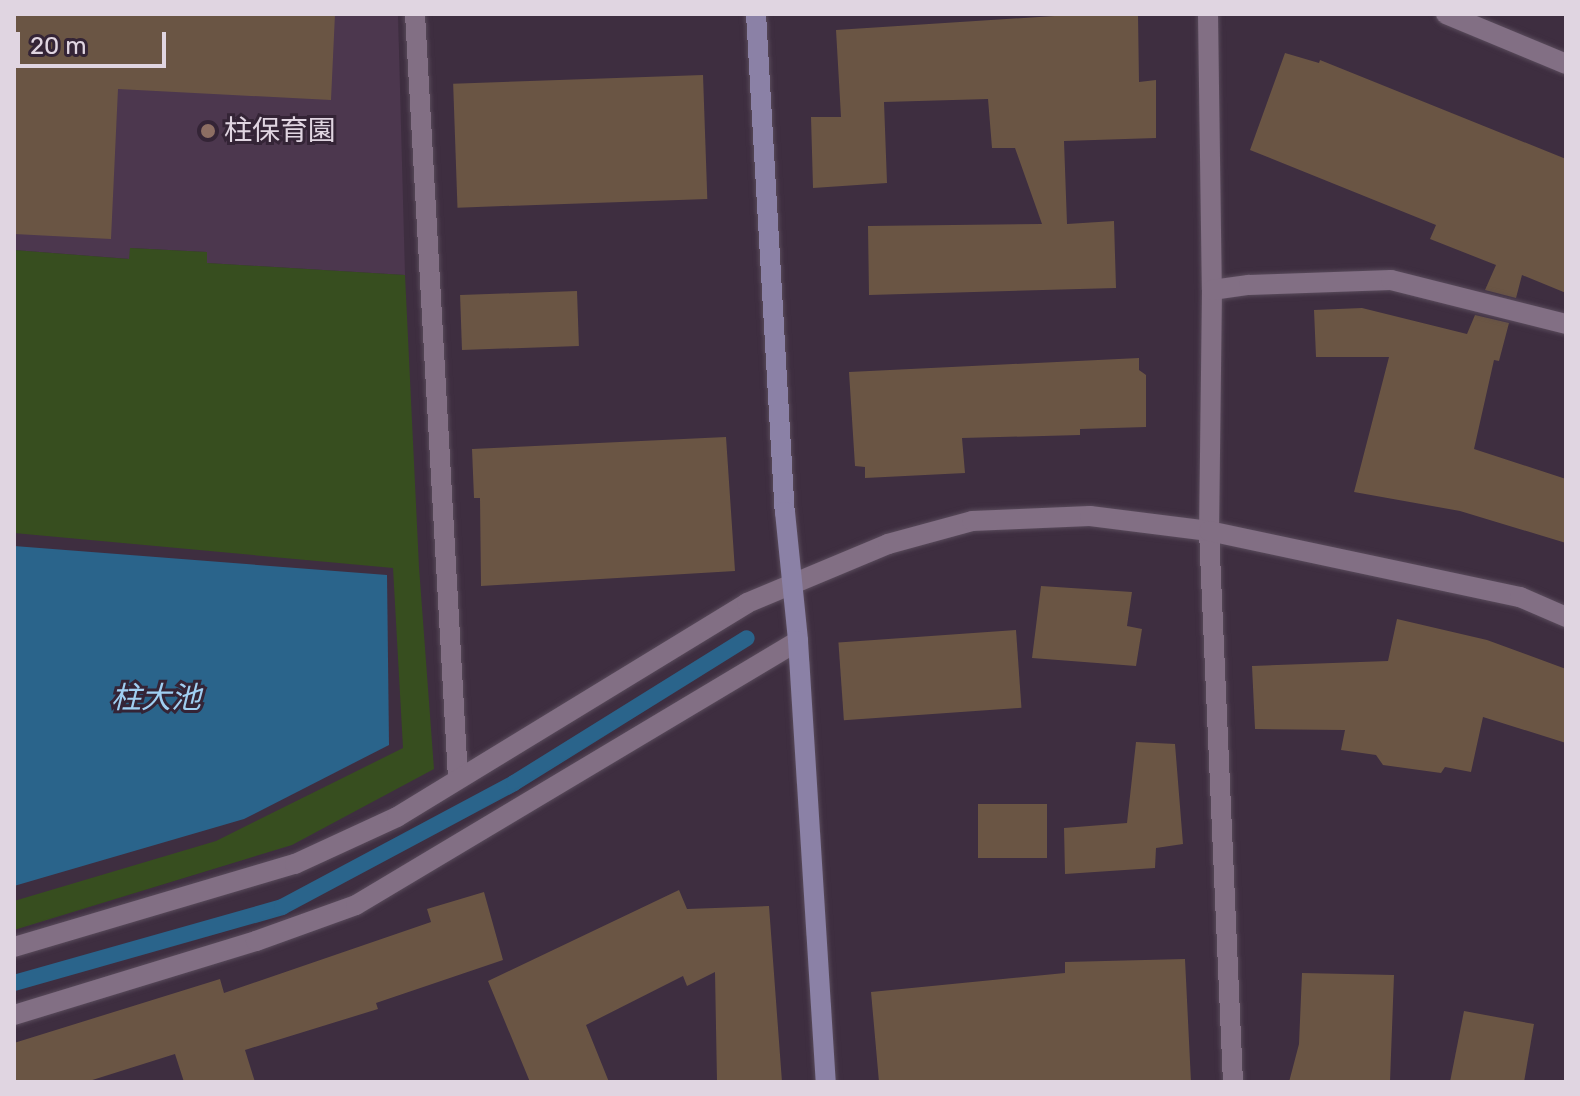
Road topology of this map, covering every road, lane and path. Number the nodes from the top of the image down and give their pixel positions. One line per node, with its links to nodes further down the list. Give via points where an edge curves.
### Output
1 (415, 14): 12 (street)
2 (756, 14): 9 (street, via 785,512)
3 (1208, 14): 6 (street)
4 (1446, 14): 5 (street)
5 (1566, 64)
6 (1212, 290): 7 (street, via 1391,280); 8 (street)
7 (1566, 324)
8 (1209, 531): 9 (street, via 1090,516 972,521 888,544); 10 (street, via 1505,594); 16 (street)
9 (794, 583): 11 (street); 12 (street, via 747,603)
10 (1566, 617)
11 (798, 641): 14 (street, via 356,905); 15 (street)
12 (458, 778): 13 (street, via 397,817 295,864)
13 (14, 947)
14 (14, 1015)
15 (826, 1082)
16 (1233, 1082)

